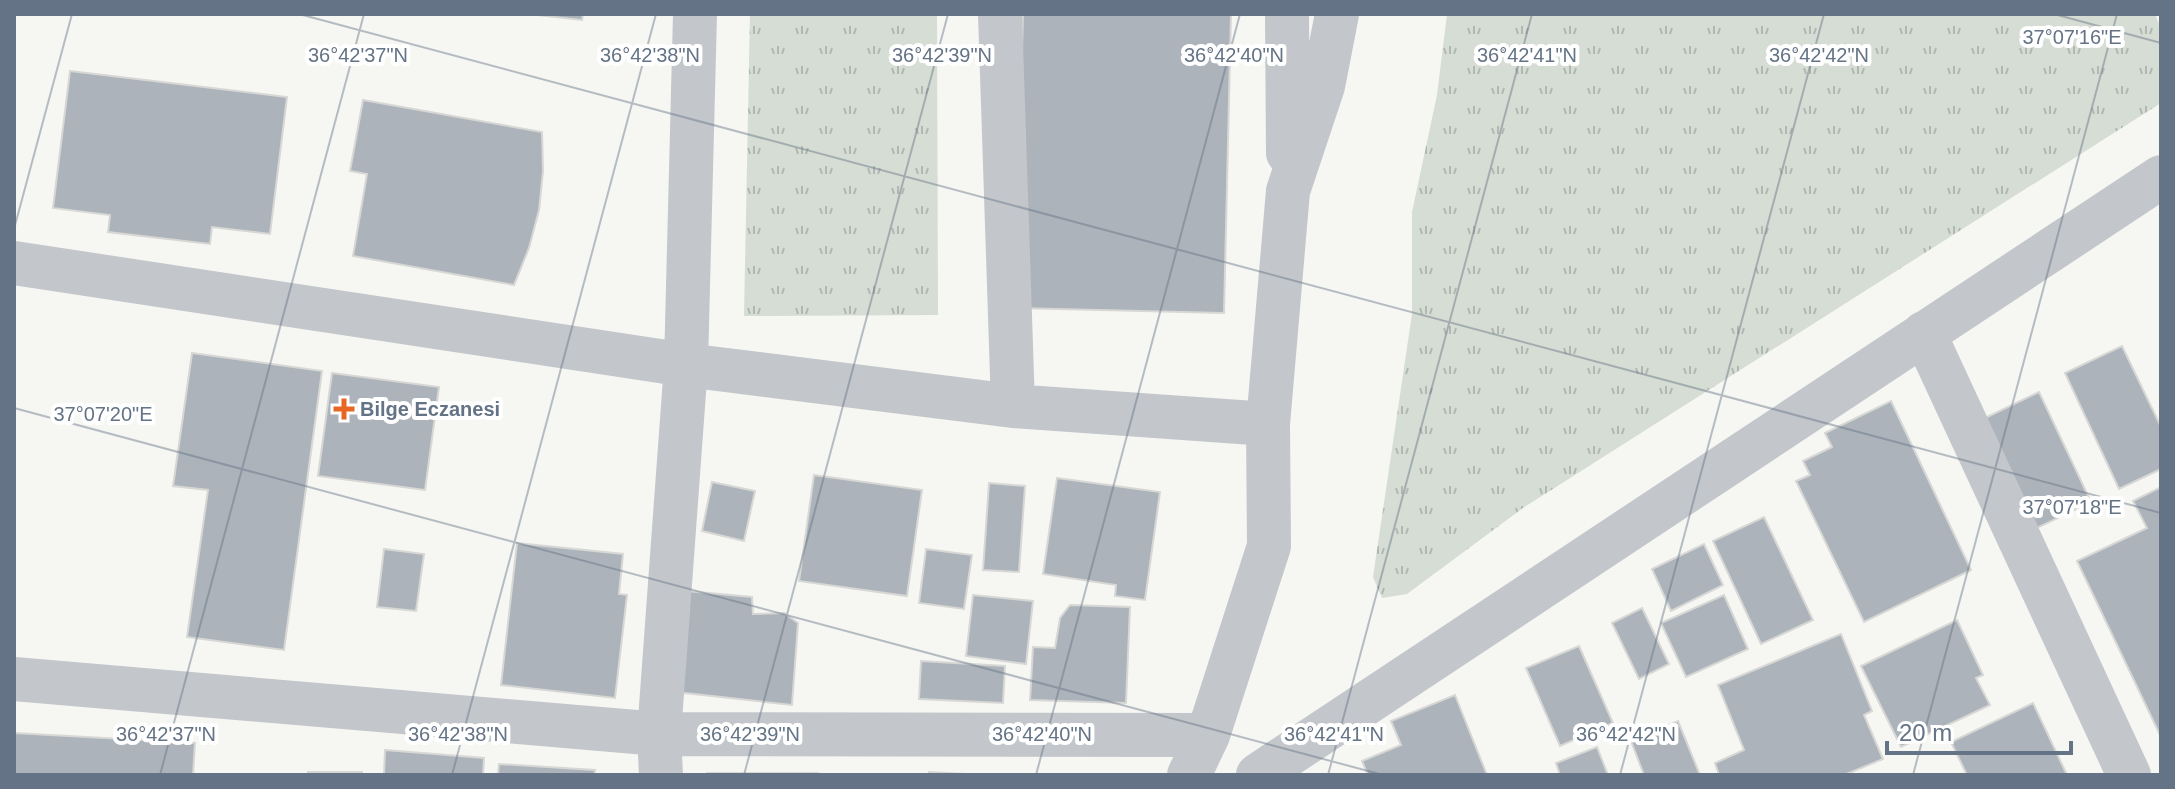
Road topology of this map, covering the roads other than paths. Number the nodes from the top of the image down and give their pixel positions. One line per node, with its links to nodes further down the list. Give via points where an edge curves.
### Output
1 (695, 14): 9 (street)
2 (1000, 14): 10 (street)
3 (1287, 14): 6 (street)
4 (1337, 14): 6 (street, via 1323,86)
5 (2161, 177): 8 (street)
6 (1288, 191): 11 (street)
7 (14, 263): 9 (street)
8 (1924, 333): 16 (street); 17 (street)
9 (686, 365): 10 (street); 14 (street)
10 (1013, 406): 11 (street)
11 (1268, 424): 13 (street, via 1269,546)
12 (14, 679): 14 (street)
13 (1208, 735): 14 (street); 15 (street)
14 (660, 754)
15 (1189, 775)
16 (1258, 775)
17 (2129, 775)

